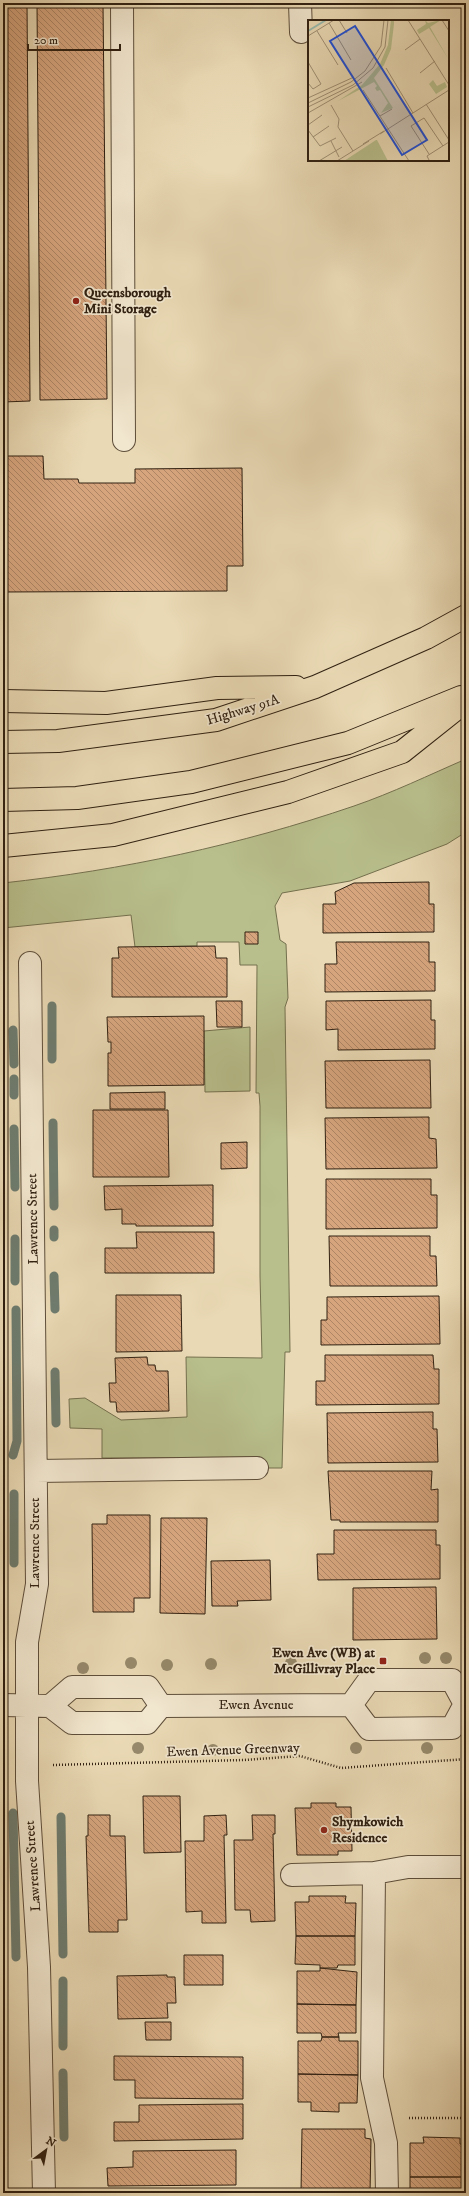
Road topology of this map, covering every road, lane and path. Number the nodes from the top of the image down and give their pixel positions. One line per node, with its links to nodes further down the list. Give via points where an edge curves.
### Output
1 (122, 3): 4 (street)
2 (300, 3): 3 (street)
3 (301, 32)
4 (124, 440)
5 (466, 616): 6 (highway, Highway 91A, via 426,638)
6 (315, 687): 8 (highway, via 216,688 106,703); 10 (highway, Highway 91A, via 216,720 58,741)
7 (466, 694): 11 (highway, via 348,743 192,782 77,798)
8 (3, 701)
9 (466, 701): 12 (highway, via 402,752 288,792 113,835)
10 (3, 742)
11 (3, 800)
12 (3, 846)
13 (30, 963): 15 (street, Lawrence Street)
14 (257, 1468): 15 (street)
15 (36, 1472): 19 (street, Lawrence Street, via 37,1584 27,1642)
16 (351, 1704): 17 (street, via 369,1680 452,1680); 17 (street, via 369,1729 452,1728); 21 (street, Ewen Avenue)
17 (466, 1704)
18 (3, 1705): 19 (street)
19 (28, 1705): 20 (street); 29 (street, Lawrence Street, via 27,1781 39,1967)
20 (50, 1706): 21 (street, via 72,1723 147,1723); 21 (street, via 72,1687 148,1687)
21 (162, 1706)
22 (466, 1759): 23 (path, Ewen Avenue Greenway, via 341,1768 300,1756)
23 (48, 1765)
24 (466, 1867): 25 (street, via 408,1868)
25 (374, 1873): 26 (street); 27 (street, via 372,2078)
26 (292, 1875)
27 (381, 2118): 28 (path); 30 (street, via 386,2143)
28 (466, 2118)
29 (44, 2193)
30 (386, 2193)

